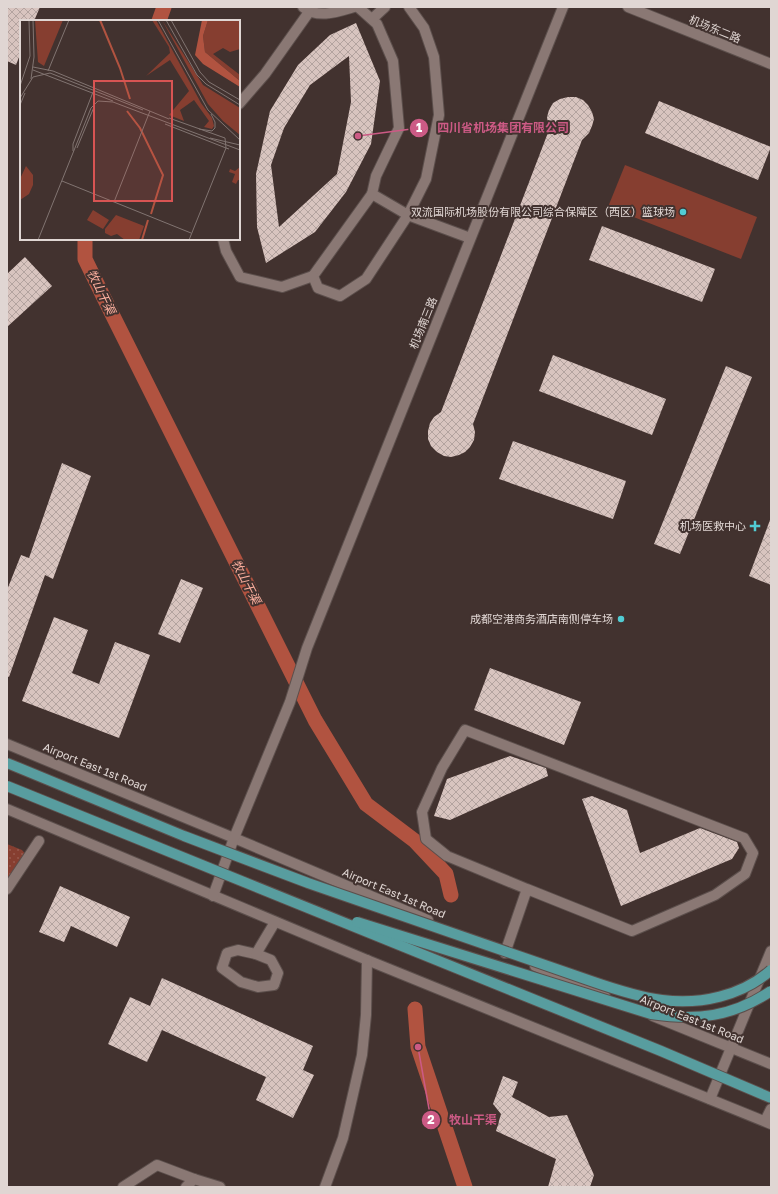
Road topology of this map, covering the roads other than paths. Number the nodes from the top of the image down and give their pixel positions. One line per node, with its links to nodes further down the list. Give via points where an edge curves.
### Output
1 (354, 7): 7 (street, via 331,14)
2 (358, 7): 8 (street)
3 (385, 7): 8 (street)
4 (409, 7): 12 (street, via 424,28 434,57 439,115 426,179)
5 (563, 7): 13 (street, 机场南三路)
6 (628, 7): 9 (street, 机场东二路)
7 (306, 10): 10 (street, via 265,74)
8 (372, 19): 11 (street, via 377,24 393,61 399,128 376,176)
9 (771, 64)
10 (240, 103)
11 (372, 194): 12 (street); 15 (street)
12 (408, 215): 13 (street); 15 (street, via 366,279 340,296 318,288)
13 (470, 238): 22 (street, 机场南三路, via 307,648 290,702)
14 (223, 240): 15 (street, via 240,277 282,287)
15 (313, 276)
16 (7, 744): 22 (street, Airport East 1st Road)
17 (7, 763): 33 (main road, bridge, via 184,836 308,883 635,995 677,1002 707,1000 736,992)
18 (7, 786): 27 (main road, bridge)
19 (7, 809): 21 (street)
20 (7, 815): 21 (street)
21 (32, 820): 26 (street)
22 (234, 838): 26 (street, 机场南三路); 30 (street, Airport East 1st Road)
23 (39, 842): 25 (street)
24 (527, 889): 24 (street, via 447,856 426,839 422,812 442,768 465,730 744,838 753,853 745,874 714,895 632,931); 30 (street)
25 (7, 890)
26 (213, 896): 28 (street)
27 (292, 902): 34 (main road, bridge, via 651,1014 692,1018 718,1015 742,1007); 37 (main road, bridge)
28 (275, 922): 31 (street); 32 (street)
29 (771, 951): 35 (street)
30 (505, 953): 35 (street, Airport East 1st Road)
31 (256, 954): 31 (street, via 238,950 227,953 222,968 246,984 258,987 274,985 278,973 271,960)
32 (367, 960): 38 (street); 45 (street, via 367,1008 362,1055 343,1138)
33 (771, 970)
34 (771, 991)
35 (731, 1048): 36 (street, Airport East 1st Road); 38 (street)
36 (771, 1064)
37 (771, 1098)
38 (710, 1099): 40 (street)
39 (771, 1109): 40 (street)
40 (768, 1123)
41 (194, 1179): 42 (street, via 157,1165); 43 (street); 44 (street)
42 (123, 1187)
43 (186, 1187)
44 (220, 1187)
45 (325, 1187)

